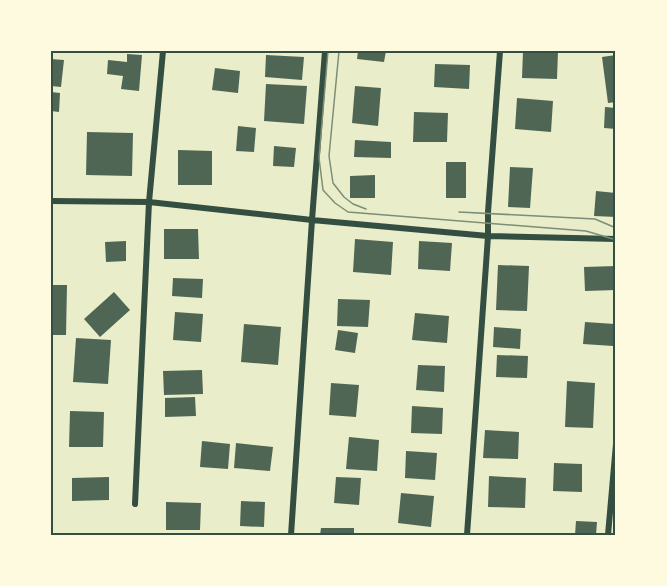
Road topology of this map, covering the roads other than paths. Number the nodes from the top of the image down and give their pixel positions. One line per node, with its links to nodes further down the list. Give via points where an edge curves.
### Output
1 (163, 51): 5 (street)
2 (325, 51): 6 (street)
3 (500, 51): 7 (street)
4 (51, 201): 5 (street)
5 (149, 202): 6 (street); 10 (street)
6 (312, 220): 7 (street); 11 (street)
7 (488, 236): 8 (street); 12 (street)
8 (616, 239)
9 (616, 444): 13 (street)
10 (135, 504)
11 (291, 535)
12 (467, 535)
13 (608, 535)

